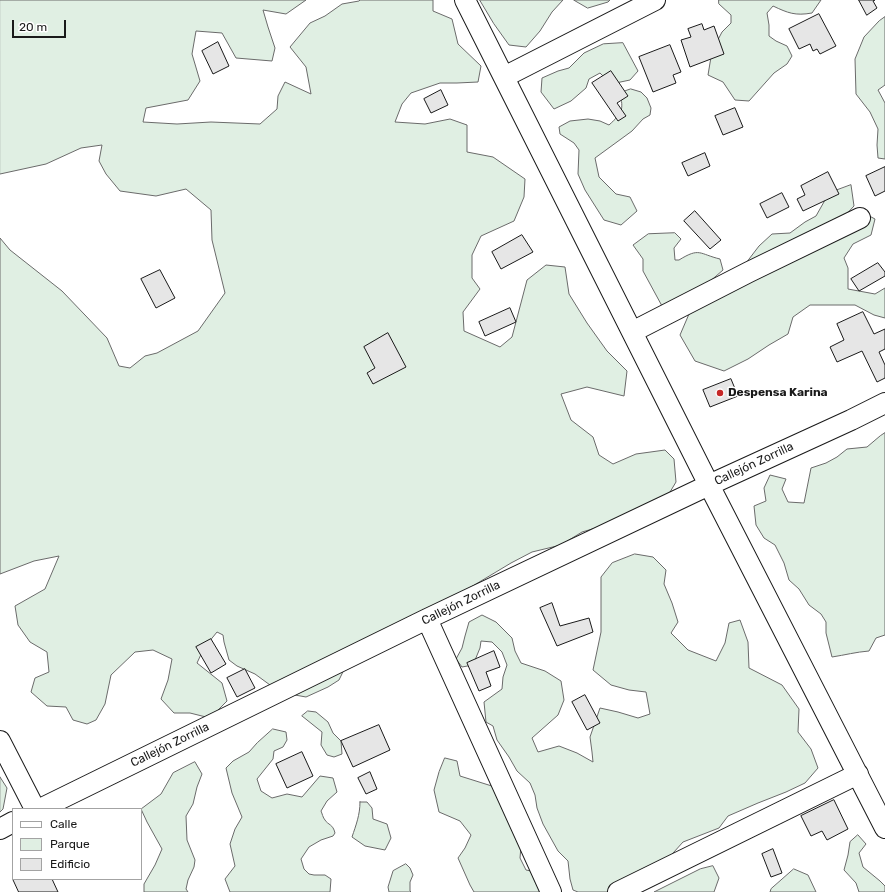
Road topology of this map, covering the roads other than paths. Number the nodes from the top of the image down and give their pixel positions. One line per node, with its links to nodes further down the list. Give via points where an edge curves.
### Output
1 (465, 0): 3 (street)
2 (655, 0): 3 (street)
3 (504, 77): 5 (street)
4 (860, 218): 5 (street)
5 (632, 332): 7 (street)
6 (885, 403): 7 (street, Callejón Zorrilla)
7 (709, 485): 8 (street, Callejón Zorrilla); 10 (street)
8 (427, 619): 12 (street, Callejón Zorrilla); 16 (street)
9 (0, 741): 11 (street)
10 (858, 774): 14 (street); 17 (street)
11 (34, 808)
12 (42, 808)
13 (12, 823): 15 (street)
14 (885, 828)
15 (0, 829)
16 (550, 892)
17 (618, 892)

